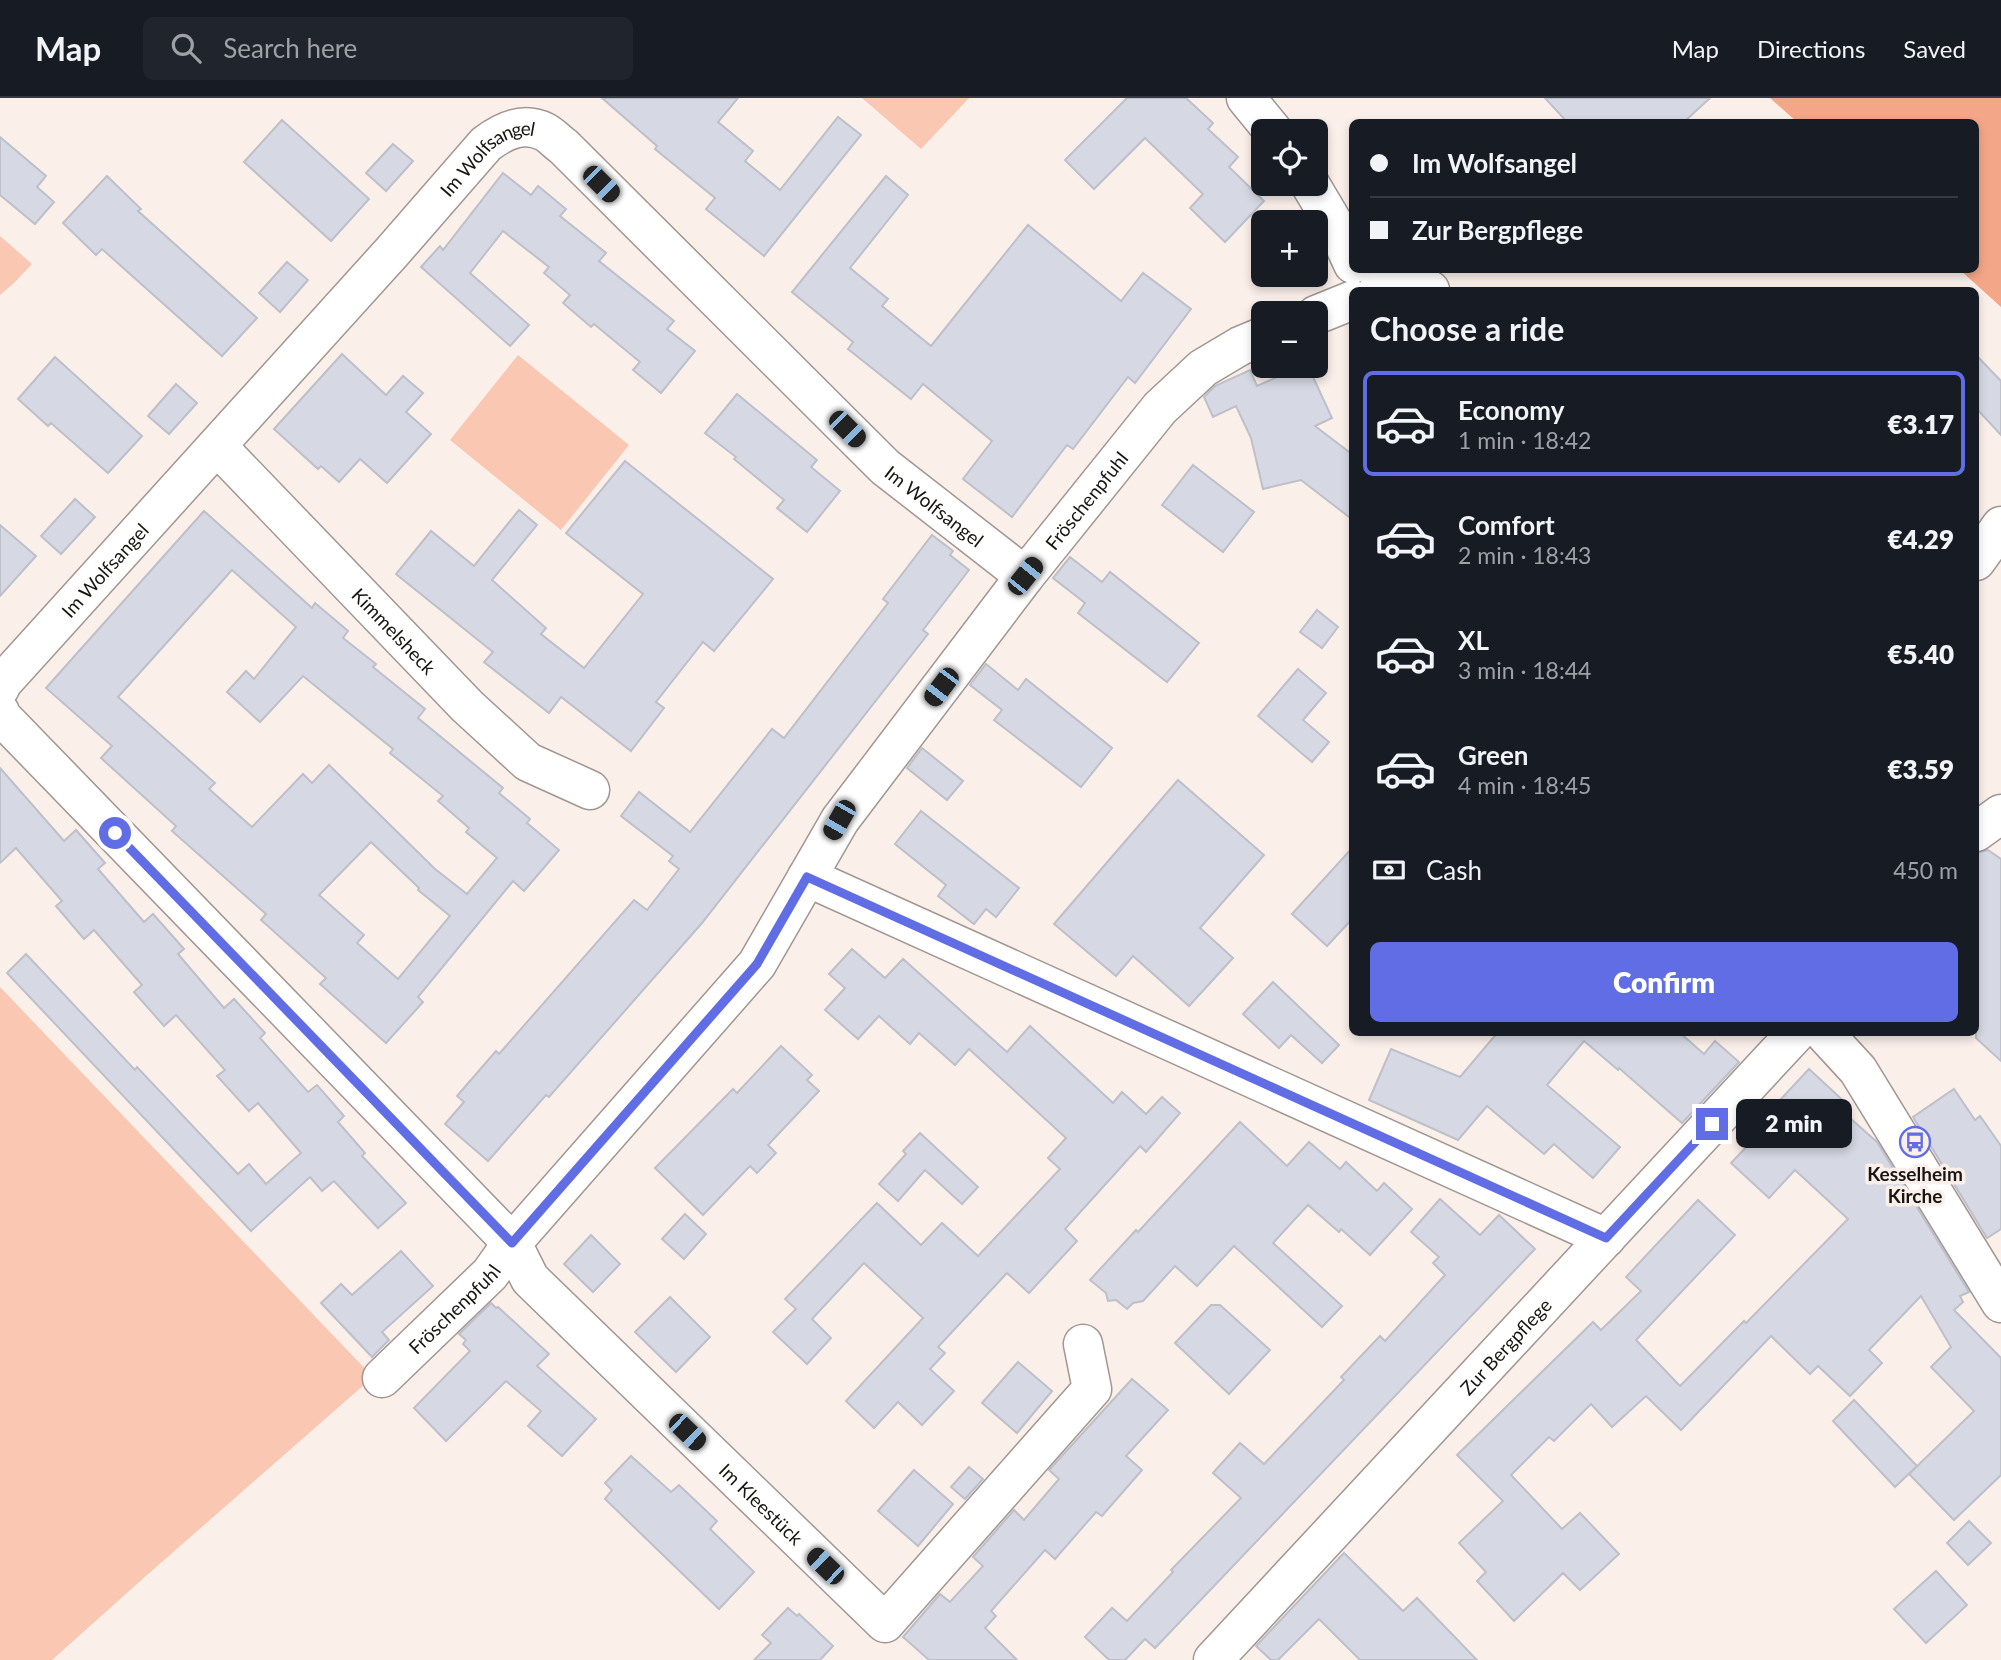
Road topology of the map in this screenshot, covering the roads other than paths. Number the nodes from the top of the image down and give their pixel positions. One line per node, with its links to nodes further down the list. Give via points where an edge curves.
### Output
1 (1246, 98): 2 (street)
2 (1263, 119)
3 (1317, 196): 4 (street)
4 (1349, 255)
5 (1387, 287): 6 (street, via 1401,282)
6 (1425, 287)
7 (1349, 302): 8 (street)
8 (1328, 310)
9 (1251, 341): 13 (street, Fröschenpfuhl, via 1203,368 1160,408)
10 (217, 446): 13 (street, Im Wolfsangel, via 486,144 503,132 523,127 544,132 563,146 885,467); 14 (street, Im Wolfsangel); 16 (street, Kimmelsheck, via 517,753)
11 (2001, 526): 12 (street)
12 (1979, 557)
13 (1025, 576): 21 (street, Fröschenpfuhl, via 839,820)
14 (0, 688)
15 (0, 712): 25 (street)
16 (590, 790)
17 (2001, 814): 18 (street)
18 (1979, 832)
19 (1979, 836): 20 (street)
20 (2001, 852)
21 (807, 877): 24 (street); 25 (street, Fröschenpfuhl, via 757,964)
22 (1793, 1036): 24 (street, Zur Bergpflege)
23 (1827, 1036): 26 (street, via 1858,1070)
24 (1606, 1238): 29 (street, Zur Bergpflege)
25 (512, 1243): 27 (street, Im Kleestück, via 530,1279 885,1623 1092,1389); 28 (street, Fröschenpfuhl, via 490,1274)
26 (2001, 1303)
27 (1083, 1344)
28 (382, 1378)
29 (1213, 1660)

